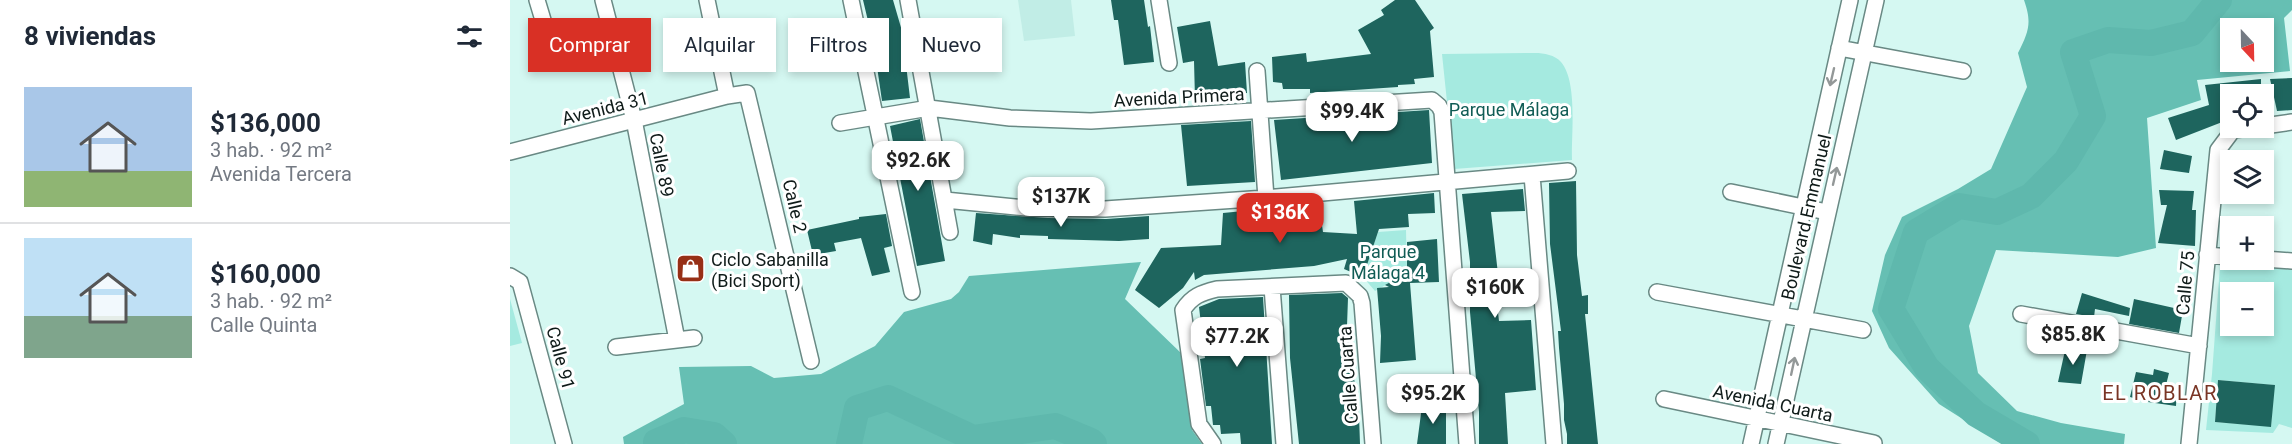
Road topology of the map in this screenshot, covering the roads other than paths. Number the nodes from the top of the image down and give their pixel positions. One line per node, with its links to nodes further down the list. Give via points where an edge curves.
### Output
1 (537, 0): 9 (street)
2 (603, 0): 20 (street, Calle 89)
3 (707, 0): 16 (street)
4 (851, 0): 19 (street)
5 (908, 0): 17 (street)
6 (1159, 0): 12 (street)
7 (1850, 0): 10 (street, Boulevard Emmanuel)
8 (1876, 0): 11 (street, Boulevard Emmanuel)
9 (542, 18)
10 (1839, 48): 11 (street); 32 (street, Boulevard Emmanuel, one-way to 32)
11 (1863, 53): 14 (street); 33 (street, Boulevard Emmanuel, one-way to 11)
12 (1168, 63)
13 (1257, 71): 18 (street)
14 (1963, 71)
15 (748, 95): 16 (street, Avenida 31, via 744,92); 51 (street, Calle 2)
16 (727, 96): 20 (street, Avenida 31)
17 (929, 108): 18 (street, Avenida Primera, via 1091,122); 19 (street, Avenida Primera); 31 (street)
18 (1261, 112): 28 (street, Avenida Primera, via 1432,100 1442,112); 30 (street)
19 (875, 117): 22 (street, Avenida Primera); 41 (street)
20 (634, 120): 25 (street, Avenida 31); 48 (street, Calle 89)
21 (2292, 122): 23 (street)
22 (840, 123)
23 (2274, 125)
24 (2227, 138): 35 (street, Calle 75, via 2218,150)
25 (510, 152)
26 (1568, 171): 27 (street)
27 (1532, 175): 28 (street); 61 (street)
28 (1447, 182): 30 (street); 60 (street)
29 (1731, 192): 32 (street)
30 (1266, 198): 31 (street, via 1105,209 1026,208)
31 (945, 200): 34 (street)
32 (1803, 207): 33 (street); 43 (street, Boulevard Emmanuel)
33 (1827, 212): 45 (street, Boulevard Emmanuel)
34 (951, 232)
35 (2207, 255): 36 (street); 49 (street, Calle 75)
36 (2220, 256)
37 (2274, 260): 38 (street)
38 (2292, 261)
39 (515, 279): 56 (street, Calle 91)
40 (1272, 287): 57 (street, via 1198,294 1183,310 1198,424); 58 (street); 59 (street, Calle Cuarta, via 1346,283 1360,296)
41 (912, 292)
42 (1657, 292): 43 (street)
43 (1779, 314): 45 (street); 53 (street, Boulevard Emmanuel)
44 (2021, 314): 49 (street)
45 (1803, 319): 46 (street); 54 (street, Boulevard Emmanuel, one-way to 45)
46 (1863, 330)
47 (694, 338): 48 (street)
48 (676, 340): 50 (street)
49 (2199, 346): 64 (street, Calle 75)
50 (616, 347)
51 (811, 361)
52 (1664, 399): 53 (street, Avenida Cuarta)
53 (1756, 419): 54 (street, Avenida Cuarta); 62 (street, Boulevard Emmanuel)
54 (1780, 424): 55 (street, Avenida Cuarta); 63 (street, Boulevard Emmanuel)
55 (1874, 443)
56 (564, 444)
57 (1213, 444)
58 (1284, 444)
59 (1373, 444)
60 (1467, 444)
61 (1554, 444)
62 (1751, 444)
63 (1776, 444)
64 (2189, 444)

